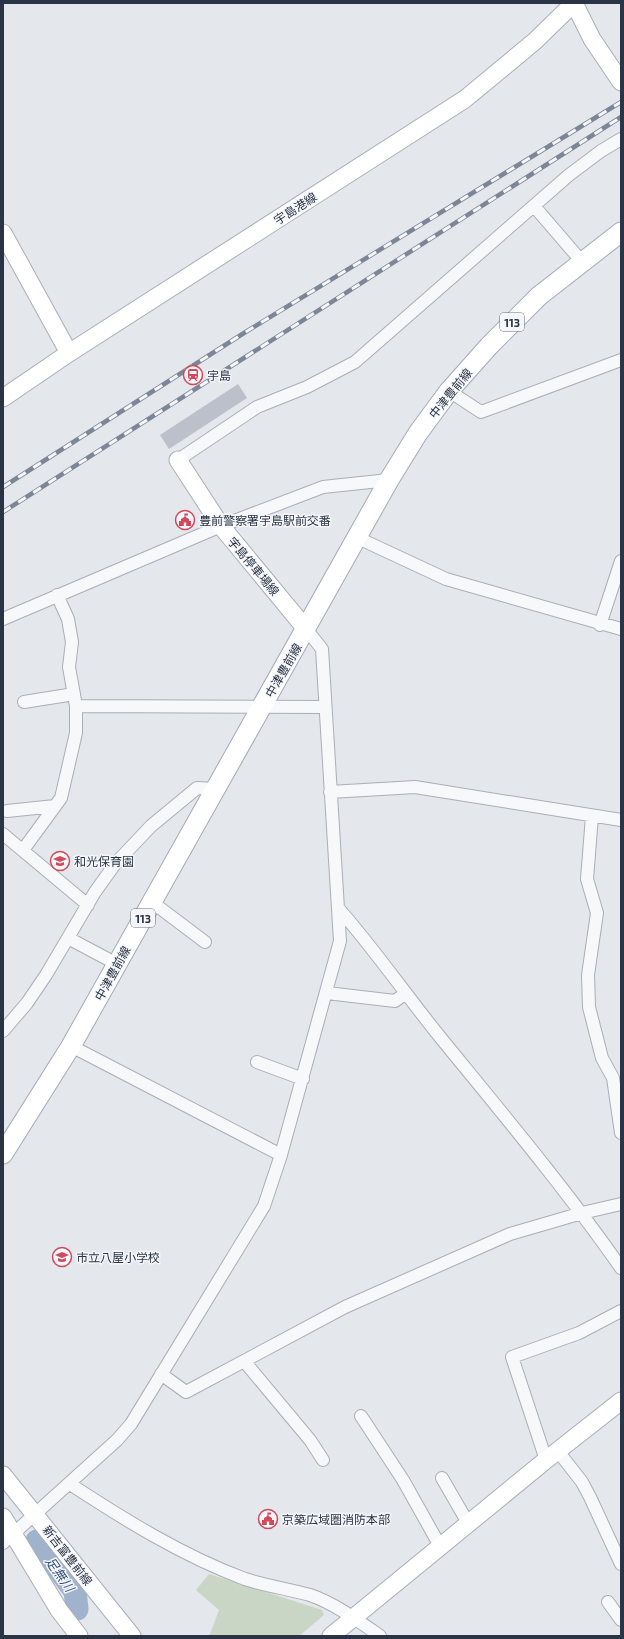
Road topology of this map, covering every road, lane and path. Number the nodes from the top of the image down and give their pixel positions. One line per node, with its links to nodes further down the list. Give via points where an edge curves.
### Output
1 (574, 3): 2 (main road, via 592,38); 8 (main road, 宇島港線, via 535,41 465,99)
2 (621, 82)
3 (621, 139): 4 (street, via 569,175)
4 (534, 206): 7 (street); 12 (street, via 355,362 308,387 257,407)
5 (621, 232): 7 (main road, 中津豊前線 / 113)
6 (3, 233): 8 (main road)
7 (582, 263): 10 (main road, 中津豊前線 / 113, via 539,296)
8 (69, 353): 11 (main road, 宇島港線)
9 (621, 360): 10 (street, via 481,412)
10 (449, 391): 13 (main road, 中津豊前線 / 113, via 418,433)
11 (3, 398)
12 (178, 460): 14 (main road, 宇島停車場線)
13 (389, 480): 14 (street, via 323,488); 15 (main road, 中津豊前線 / 113)
14 (221, 526): 18 (street); 21 (main road, 宇島停車場線)
15 (358, 538): 20 (street, via 446,579); 21 (main road, 中津豊前線 / 113)
16 (621, 561): 17 (street)
17 (618, 581): 20 (street)
18 (57, 595): 19 (street); 23 (street, via 68,619 72,642 69,668)
19 (3, 619)
20 (600, 624): 22 (street)
21 (306, 629): 26 (main road, 中津豊前線 / 113); 27 (street, via 322,649)
22 (621, 629)
23 (74, 694): 24 (street); 25 (street)
24 (24, 702)
25 (76, 706): 26 (street); 30 (street, via 76,733 61,798)
26 (261, 706): 27 (street); 28 (main road, 中津豊前線 / 113)
27 (325, 707): 29 (street)
28 (215, 789): 36 (main road, 中津豊前線 / 113); 37 (street, via 197,788 151,826 115,864)
29 (330, 792): 32 (street, via 415,787); 38 (street)
30 (55, 806): 31 (street); 35 (street)
31 (7, 811)
32 (592, 816): 33 (street); 48 (street, via 587,879 597,913 588,974 589,1008 602,1058 613,1078)
33 (621, 820)
34 (3, 834): 35 (street)
35 (23, 850): 37 (street)
36 (152, 902): 40 (street); 41 (main road, 中津豊前線 / 113)
37 (88, 905): 39 (street)
38 (339, 909): 42 (street, via 340,941); 43 (street)
39 (68, 938): 41 (street); 44 (street, via 27,1003)
40 (205, 942)
41 (117, 964): 45 (main road, 中津豊前線 / 113)
42 (327, 993): 43 (street, via 395,1001); 47 (street)
43 (406, 993): 52 (street)
44 (3, 1031)
45 (71, 1046): 49 (main road, 中津豊前線 / 113); 50 (street)
46 (257, 1062): 47 (street)
47 (303, 1079): 50 (street)
48 (621, 1133)
49 (3, 1154)
50 (281, 1155): 56 (street, via 264,1206)
51 (621, 1204): 52 (street)
52 (582, 1213): 53 (street); 55 (street, via 510,1234 345,1307)
53 (621, 1268)
54 (621, 1311): 59 (street, via 579,1333 512,1357)
55 (244, 1360): 56 (street, via 186,1392); 60 (street, via 310,1440)
56 (161, 1374): 63 (street, via 131,1424)
57 (621, 1401): 59 (main road)
58 (361, 1416): 68 (street, via 403,1480)
59 (552, 1455): 66 (main road); 69 (street, via 582,1482)
60 (323, 1460)
61 (3, 1475): 64 (main road, 新吉富豊前線)
62 (442, 1478): 66 (street)
63 (70, 1484): 64 (street); 71 (street, via 115,1514 183,1551 246,1579 311,1596)
64 (35, 1514): 67 (street); 74 (main road, 新吉富豊前線)
65 (3, 1517): 67 (main road)
66 (468, 1524): 68 (main road)
67 (8, 1538): 73 (main road)
68 (440, 1546): 71 (main road)
69 (621, 1564)
70 (608, 1602): 72 (street)
71 (354, 1617): 75 (main road); 76 (street)
72 (621, 1620)
73 (79, 1636)
74 (132, 1636)
75 (331, 1636)
76 (380, 1636)

